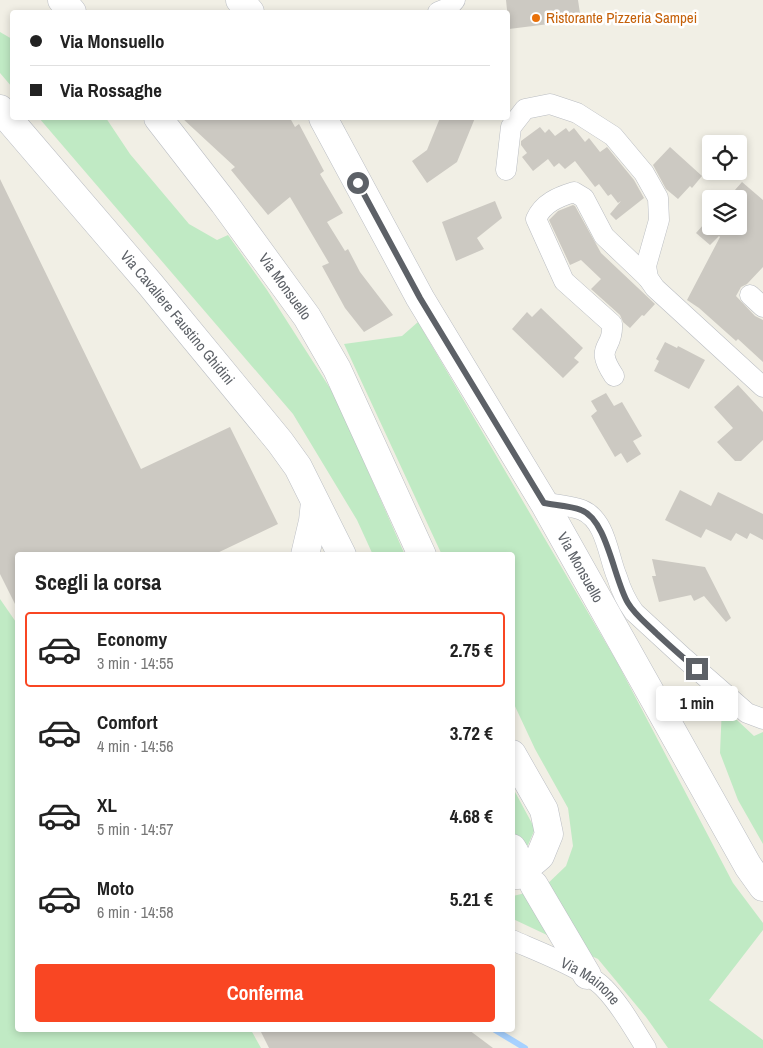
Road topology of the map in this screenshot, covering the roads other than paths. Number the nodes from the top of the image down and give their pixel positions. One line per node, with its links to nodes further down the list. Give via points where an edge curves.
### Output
1 (62, 0): 4 (main road)
2 (240, 0): 5 (main road)
3 (455, 0): 6 (street)
4 (70, 10)
5 (248, 10)
6 (443, 10)
7 (0, 109): 14 (main road, Via Cavaliere Faustino Ghidini, via 280,442 298,467)
8 (160, 120): 18 (main road, Via Monsuello, via 307,317 337,369)
9 (324, 120): 15 (main road, Via Monsuello, via 420,298)
10 (506, 170): 11 (street, via 511,127 525,109 550,104 577,113 613,136 644,172 658,198 659,220 646,266)
11 (648, 278): 12 (street, via 604,236 584,198 574,192 540,209 536,219 564,281 612,324 613,334 604,351 606,363); 13 (street)
12 (614, 376)
13 (763, 387)
14 (315, 502): 16 (main road, Via Cavaliere Faustino Ghidini); 17 (main road)
15 (544, 503): 19 (street, via 582,510 592,518 599,526 616,576 634,612 747,713); 22 (main road, Via Monsuello, via 748,866)
16 (332, 551)
17 (306, 552)
18 (421, 552)
19 (763, 719)
20 (515, 759): 21 (main road, via 544,810 549,834 540,856 518,875)
21 (519, 866): 24 (main road)
22 (763, 887)
23 (515, 941): 24 (street, Via Mainone)
24 (586, 974): 25 (street, Via Mainone, via 604,987)
25 (646, 1048)

